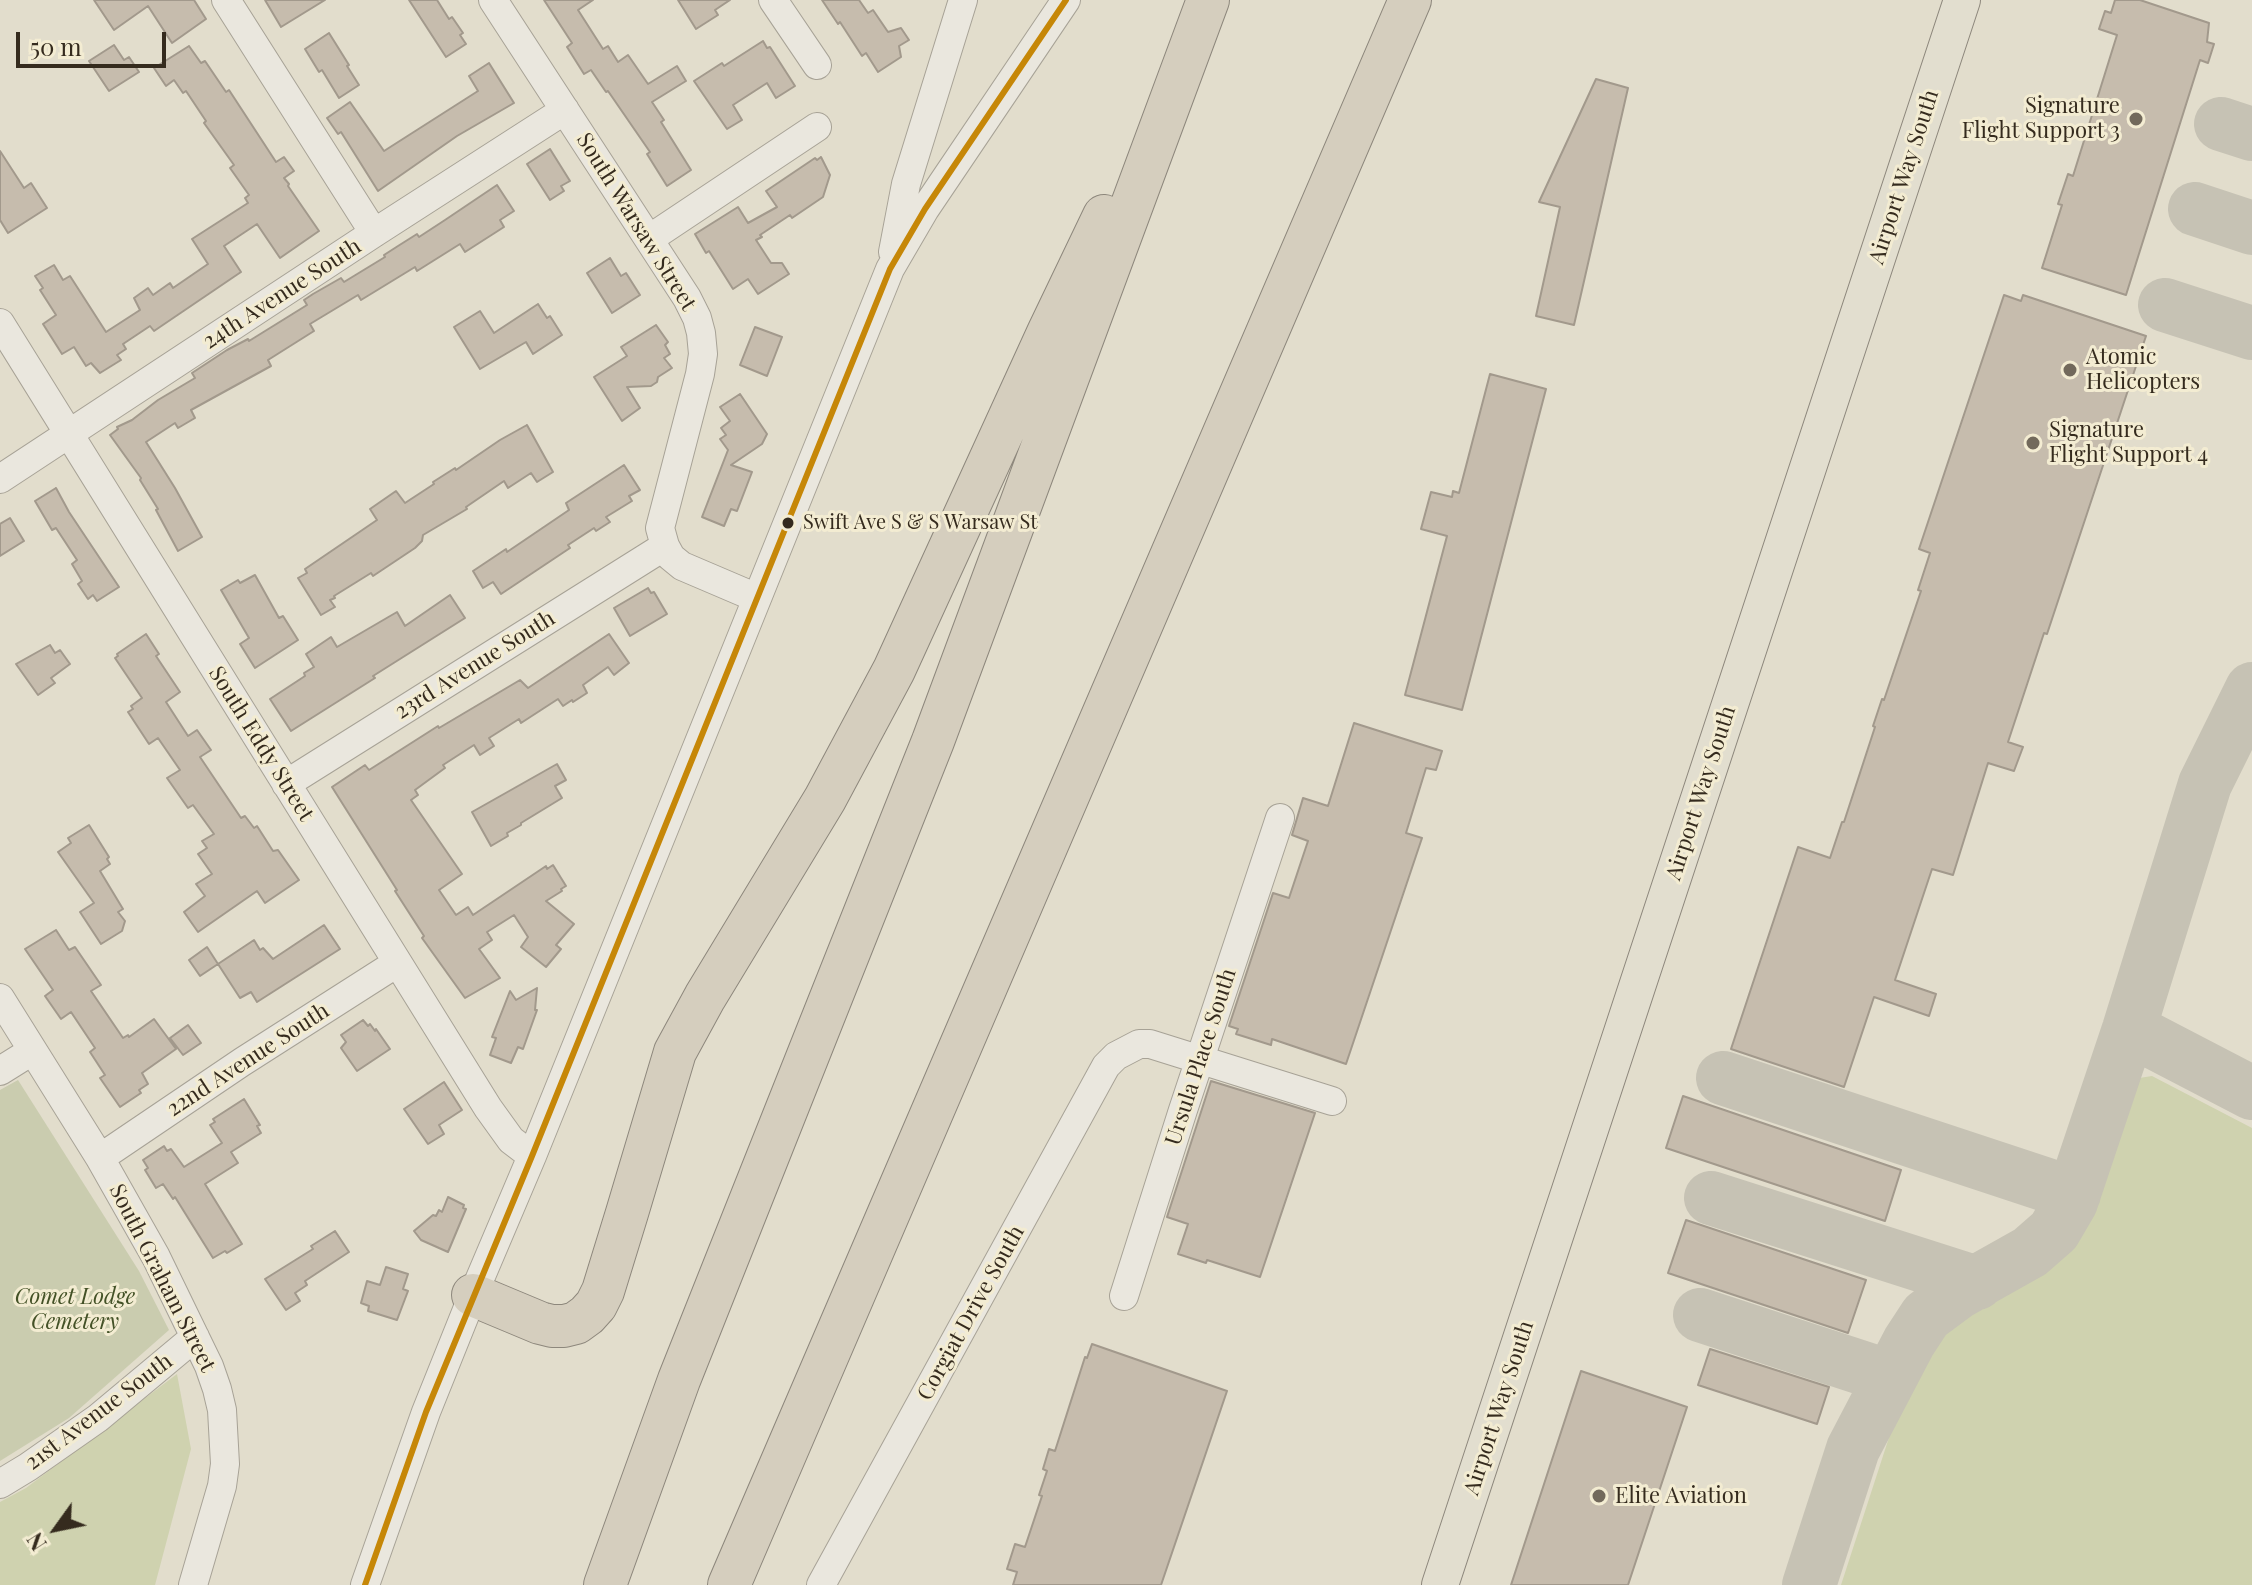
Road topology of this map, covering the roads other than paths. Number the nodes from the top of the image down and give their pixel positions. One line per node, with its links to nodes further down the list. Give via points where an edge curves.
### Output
1 (226, 0): 12 (street)
2 (493, 0): 10 (street, South Warsaw Street)
3 (773, 0): 9 (street)
4 (963, 0): 14 (street, via 906,184)
5 (1066, 0): 14 (street)
6 (1410, 0): 34 (highway)
7 (1962, 0): 41 (main road, Airport Way South)
8 (1202, 18): 30 (highway, via 1081,260 894,670 825,799 675,1052 596,1305 576,1323 552,1326); 37 (highway, via 933,741 679,1380)
9 (817, 65)
10 (565, 110): 12 (street, 24th Avenue South); 13 (street, South Warsaw Street)
11 (817, 127): 13 (street)
12 (374, 233): 16 (street, 24th Avenue South)
13 (649, 239): 18 (street, South Warsaw Street, via 697,318 703,354 660,528)
14 (890, 269): 19 (street)
15 (0, 323): 16 (street, South Eddy Street)
16 (69, 434): 17 (street, 24th Avenue South); 20 (street, South Eddy Street)
17 (0, 479)
18 (665, 546): 19 (street, via 682,566); 20 (street, 23rd Avenue South)
19 (757, 598): 28 (street)
20 (286, 784): 22 (street, South Eddy Street)
21 (1280, 818): 25 (street, Ursula Place South)
22 (397, 963): 28 (street, South Eddy Street, via 500,1127); 29 (street, 22nd Avenue South)
23 (0, 998): 24 (street, South Graham Street)
24 (32, 1051): 26 (street); 29 (street, South Graham Street)
25 (1200, 1059): 27 (street); 31 (street, Ursula Place South); 40 (street, Corgiat Drive South, via 1139,1044 1106,1066)
26 (0, 1071)
27 (1332, 1101)
28 (532, 1156): 30 (street)
29 (100, 1158): 32 (street, South Graham Street)
30 (473, 1295): 36 (street)
31 (1124, 1296)
32 (195, 1337): 33 (street, 21st Avenue South, via 98,1418); 35 (street, South Graham Street, via 217,1389 225,1464)
33 (0, 1484)
34 (761, 1514): 38 (highway); 39 (highway)
35 (193, 1585)
36 (365, 1585)
37 (605, 1585)
38 (729, 1585)
39 (744, 1585)
40 (821, 1585)
41 (1440, 1585)

